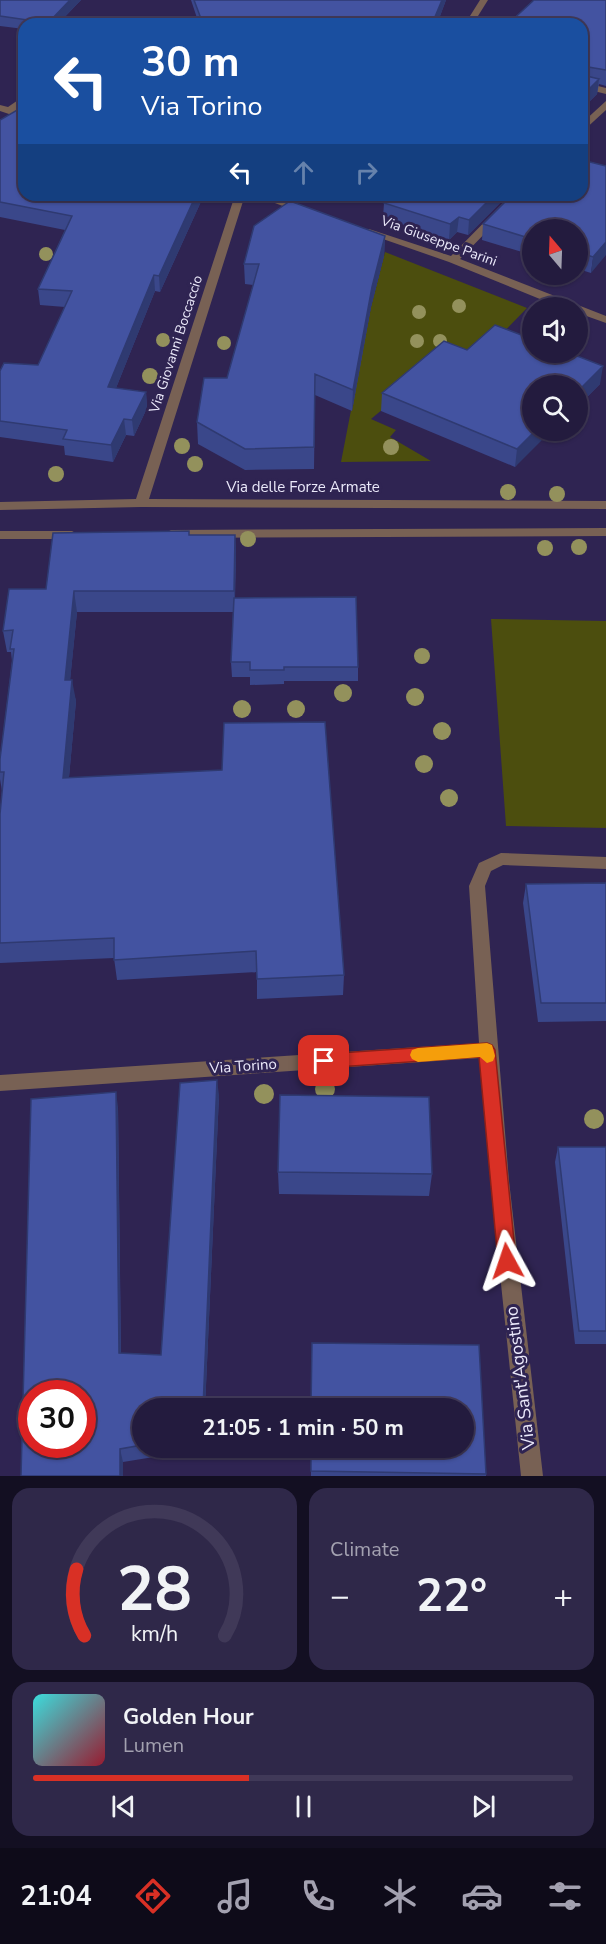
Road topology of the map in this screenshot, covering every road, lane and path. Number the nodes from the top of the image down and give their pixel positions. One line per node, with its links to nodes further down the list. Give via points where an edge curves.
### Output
1 (484, 0): 2 (street)
2 (473, 18)
3 (588, 86): 4 (street)
4 (606, 91)
5 (606, 104): 6 (street)
6 (588, 123)
7 (238, 201): 16 (street, Via Giovanni Boccaccio)
8 (277, 201): 10 (street)
9 (511, 201): 12 (street)
10 (313, 213)
11 (356, 228): 12 (street, Via Giuseppe Parini)
12 (453, 260): 13 (street, Via Giuseppe Parini)
13 (547, 297)
14 (588, 313): 15 (street, Via Giuseppe Parini)
15 (606, 320)
16 (141, 503): 17 (street, Via delle Forze Armate); 18 (street, Via delle Forze Armate)
17 (606, 505)
18 (0, 506)
19 (606, 531): 20 (street)
20 (154, 534)
21 (0, 535): 22 (street)
22 (83, 535)
23 (606, 863): 24 (street, Via Sant'Agostino, via 501,859 485,867 477,886)
24 (487, 1050): 25 (street, Via Torino); 26 (street, Via Sant'Agostino, via 511,1308)
25 (0, 1083)
26 (532, 1476)

